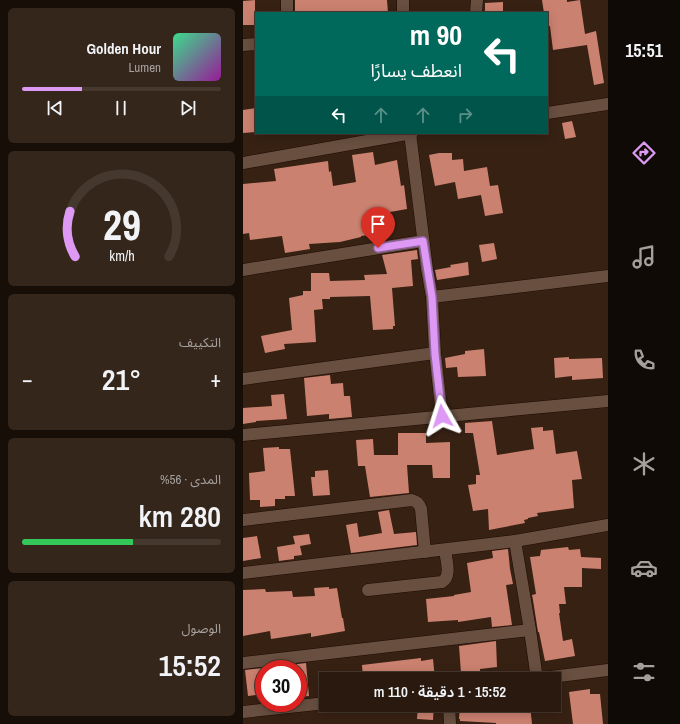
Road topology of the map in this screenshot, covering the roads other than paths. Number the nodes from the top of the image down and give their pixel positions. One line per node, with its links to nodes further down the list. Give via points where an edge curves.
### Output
1 (287, 0): 4 (street)
2 (403, 0): 5 (street)
3 (477, 0): 6 (street)
4 (287, 12)
5 (403, 12)
6 (476, 12)
7 (243, 44): 8 (street)
8 (255, 44)
9 (608, 104): 10 (street)
10 (548, 113)
11 (404, 134): 13 (street)
12 (410, 134): 14 (street)
13 (243, 163)
14 (423, 241): 15 (street); 17 (street)
15 (243, 270)
16 (608, 276): 17 (street)
17 (432, 297): 18 (street)
18 (435, 354): 19 (street); 21 (street)
19 (243, 379)
20 (608, 401): 21 (street)
21 (442, 416): 22 (street)
22 (243, 435)
23 (243, 520): 27 (street, via 412,500 421,508)
24 (608, 525): 25 (street)
25 (515, 541): 26 (street); 30 (street)
26 (445, 550): 27 (street); 29 (street, via 448,576 445,581)
27 (425, 552): 28 (street)
28 (243, 574)
29 (367, 590)
30 (530, 630): 31 (street); 33 (street)
31 (243, 663)
32 (608, 670): 34 (street)
33 (535, 672)
34 (561, 676)
35 (319, 704): 36 (street)
36 (243, 712)
37 (449, 712): 38 (street)
38 (450, 724)

